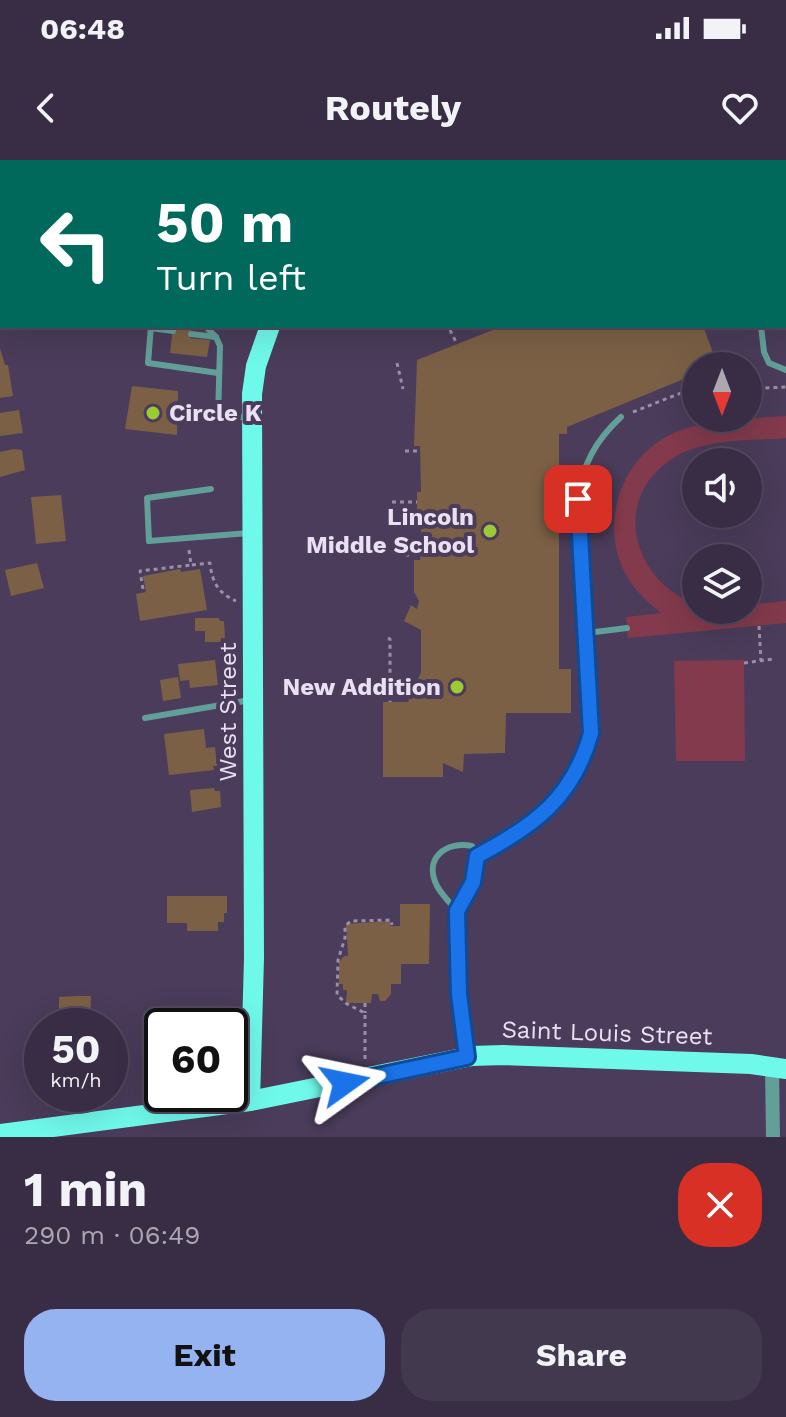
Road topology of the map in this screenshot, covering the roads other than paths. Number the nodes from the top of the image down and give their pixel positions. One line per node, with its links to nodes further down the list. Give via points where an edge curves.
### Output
1 (151, 328): 10 (lane, via 148,363)
2 (156, 328): 6 (lane)
3 (207, 328): 8 (lane)
4 (269, 328): 11 (main road, West Street, via 256,366)
5 (761, 328): 9 (lane, via 769,363)
6 (173, 331)
7 (191, 334): 8 (lane)
8 (216, 337): 10 (lane)
9 (786, 370)
10 (218, 373): 11 (lane, via 218,418)
11 (252, 417): 14 (main road, West Street)
12 (621, 417): 16 (lane, via 586,459 580,478)
13 (211, 489): 14 (lane, via 147,498 149,541)
14 (253, 532): 17 (main road, West Street)
15 (627, 628): 16 (lane)
16 (587, 633): 19 (lane, via 591,733 584,758 542,816)
17 (253, 700): 18 (lane); 23 (main road, West Street)
18 (145, 718)
19 (477, 856): 20 (lane, via 473,882); 20 (lane, via 472,846 462,844 439,852 434,860 437,884)
20 (457, 911): 21 (lane)
21 (467, 1057): 22 (main road, Saint Louis Street); 23 (main road, Saint Louis Street)
22 (779, 1068): 25 (street)
23 (250, 1101): 24 (main road, Saint Louis Street)
24 (0, 1134)
25 (773, 1137)

